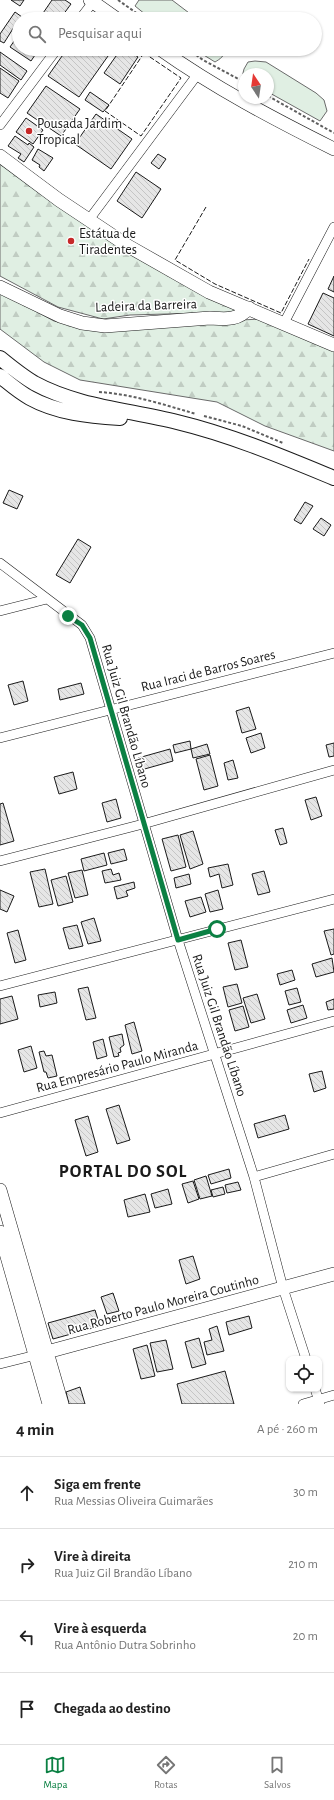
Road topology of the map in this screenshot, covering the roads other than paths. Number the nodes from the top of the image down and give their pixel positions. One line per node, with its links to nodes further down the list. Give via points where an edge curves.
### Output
1 (91, 1): 2 (street); 3 (main road)
2 (84, 12)
3 (107, 12)
4 (53, 56): 7 (street)
5 (170, 56): 6 (main road)
6 (197, 74): 8 (main road, via 271,117); 10 (street)
7 (0, 125)
8 (334, 149)
9 (0, 156): 10 (main road)
10 (88, 220): 13 (main road, via 209,292)
11 (334, 227): 14 (street)
12 (0, 287): 13 (main road, Ladeira da Barreira, via 60,316 82,323 105,326 226,319 241,316)
13 (249, 308): 14 (main road)
14 (284, 323): 15 (main road)
15 (334, 345)
16 (0, 358): 18 (main road, via 36,384 64,396)
17 (0, 376): 18 (main road, via 29,398 61,410)
18 (188, 425): 19 (main road, via 249,444)
19 (334, 478)
20 (0, 564): 21 (street)
21 (46, 599): 22 (street); 24 (street, Rua Juiz Gil Brandão Líbano, via 87,631)
22 (0, 611)
23 (332, 654): 24 (street, Rua Iraci de Barros Soares)
24 (110, 710): 25 (street, Rua Iraci de Barros Soares); 27 (street, Rua Juiz Gil Brandão Líbano)
25 (0, 738)
26 (334, 770): 27 (street)
27 (143, 824): 28 (street); 30 (street, Rua Juiz Gil Brandão Líbano)
28 (0, 861)
29 (334, 899): 30 (street)
30 (178, 940): 31 (street); 33 (street, Rua Juiz Gil Brandão Líbano)
31 (0, 986)
32 (334, 1021): 33 (street, Rua Empresário Paulo Miranda)
33 (215, 1054): 34 (street, Rua Empresário Paulo Miranda); 36 (street, Rua Juiz Gil Brandão Líbano)
34 (0, 1113)
35 (334, 1154): 36 (street)
36 (254, 1177): 40 (street, Rua Juiz Gil Brandão Líbano)
37 (0, 1190): 41 (main road)
38 (0, 1232): 41 (main road)
39 (334, 1274): 40 (main road, Rua Roberto Paulo Moreira Coutinho)
40 (283, 1288): 41 (main road, Rua Roberto Paulo Moreira Coutinho); 42 (street, Rua Juiz Gil Brandão Líbano)
41 (41, 1354): 43 (street, Rua Roberto Paulo Moreira Coutinho); 47 (main road); 48 (main road)
42 (305, 1356)
43 (0, 1364)
44 (316, 1392): 46 (street)
45 (334, 1396): 46 (street)
46 (319, 1402): 49 (street)
47 (49, 1404)
48 (62, 1404)
49 (303, 1404)

